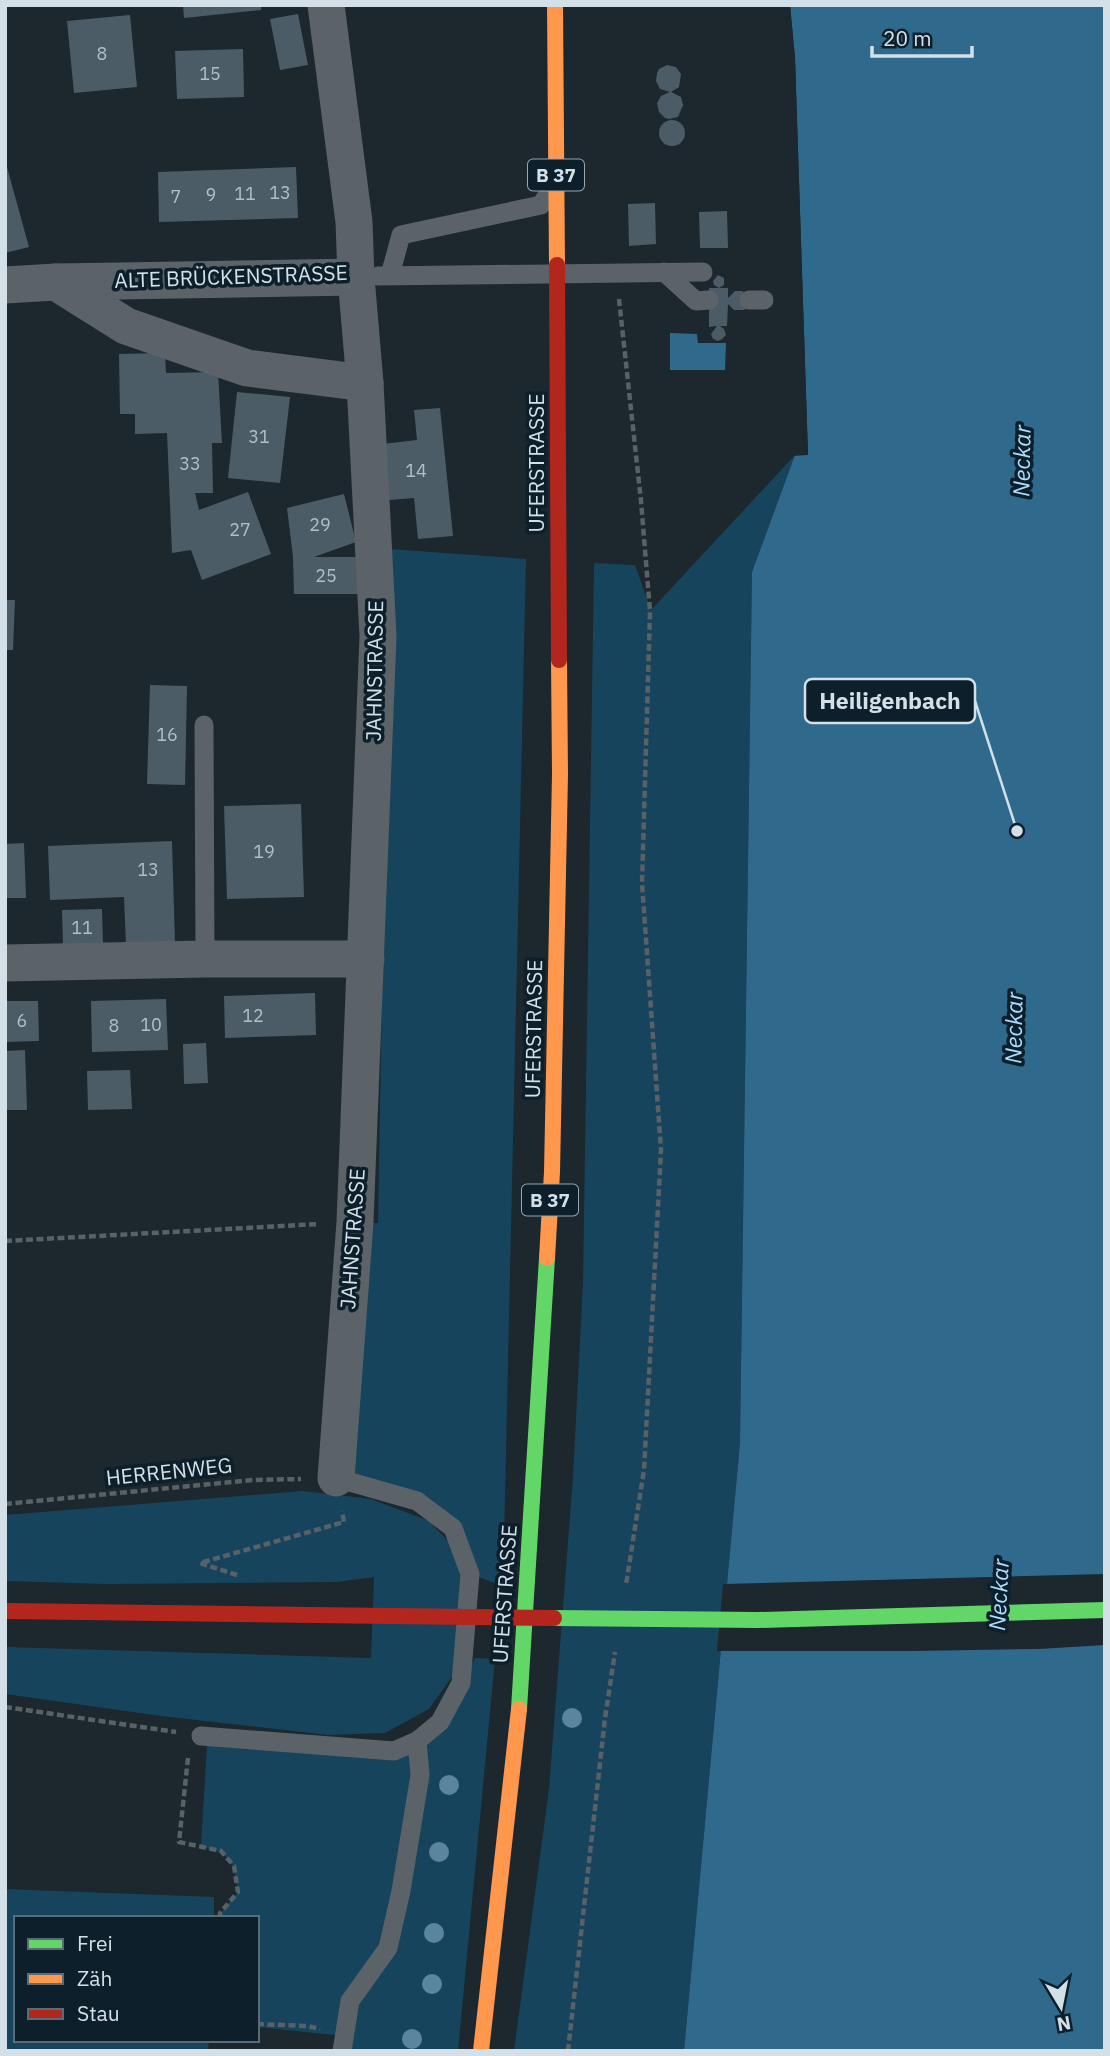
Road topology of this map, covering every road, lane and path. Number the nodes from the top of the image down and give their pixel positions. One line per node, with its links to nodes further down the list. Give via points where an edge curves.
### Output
1 (326, 5): 6 (street, ALTE BRÜCKENSTRASSE, via 354,222)
2 (553, 5): 6 (lane, via 553,163 550,191 541,205 401,235); 30 (main road, UFERSTRASSE / B 37, via 560,774 552,1172 518,1723)
3 (664, 272): 4 (lane); 5 (lane); 9 (lane, via 696,301)
4 (703, 272)
5 (616, 273): 6 (lane); 20 (path, via 650,611 642,883 661,1150 644,1470)
6 (373, 276): 7 (street, ALTE BRÜCKENSTRASSE); 10 (street, JAHNSTRASSE)
7 (55, 282): 8 (street, ALTE BRÜCKENSTRASSE); 10 (street, via 126,326 247,368)
8 (5, 285)
9 (709, 300)
10 (365, 383): 13 (street, JAHNSTRASSE, via 378,636)
11 (204, 725): 12 (lane)
12 (205, 959): 13 (street); 14 (street)
13 (366, 959): 15 (street, JAHNSTRASSE)
14 (5, 963)
15 (355, 1222): 16 (path); 17 (street, JAHNSTRASSE)
16 (5, 1241)
17 (336, 1478): 18 (path, HERRENWEG, via 252,1480); 19 (path, via 344,1522 200,1563); 26 (lane, via 417,1501 453,1528 470,1574 461,1683 440,1722)
18 (5, 1504)
19 (249, 1579)
20 (625, 1594)
21 (1105, 1610): 22 (main road, via 758,1620)
22 (5, 1611)
23 (616, 1649): 31 (path)
24 (5, 1707): 25 (path)
25 (196, 1735): 26 (lane, via 394,1751); 27 (path, via 179,1842 221,1851 234,1866 238,1892)
26 (417, 1741): 29 (lane, via 420,1775 388,1948 350,2001)
27 (220, 1916)
28 (259, 2024): 29 (path, via 307,2026)
29 (343, 2043)
30 (481, 2051)
31 (568, 2051)

